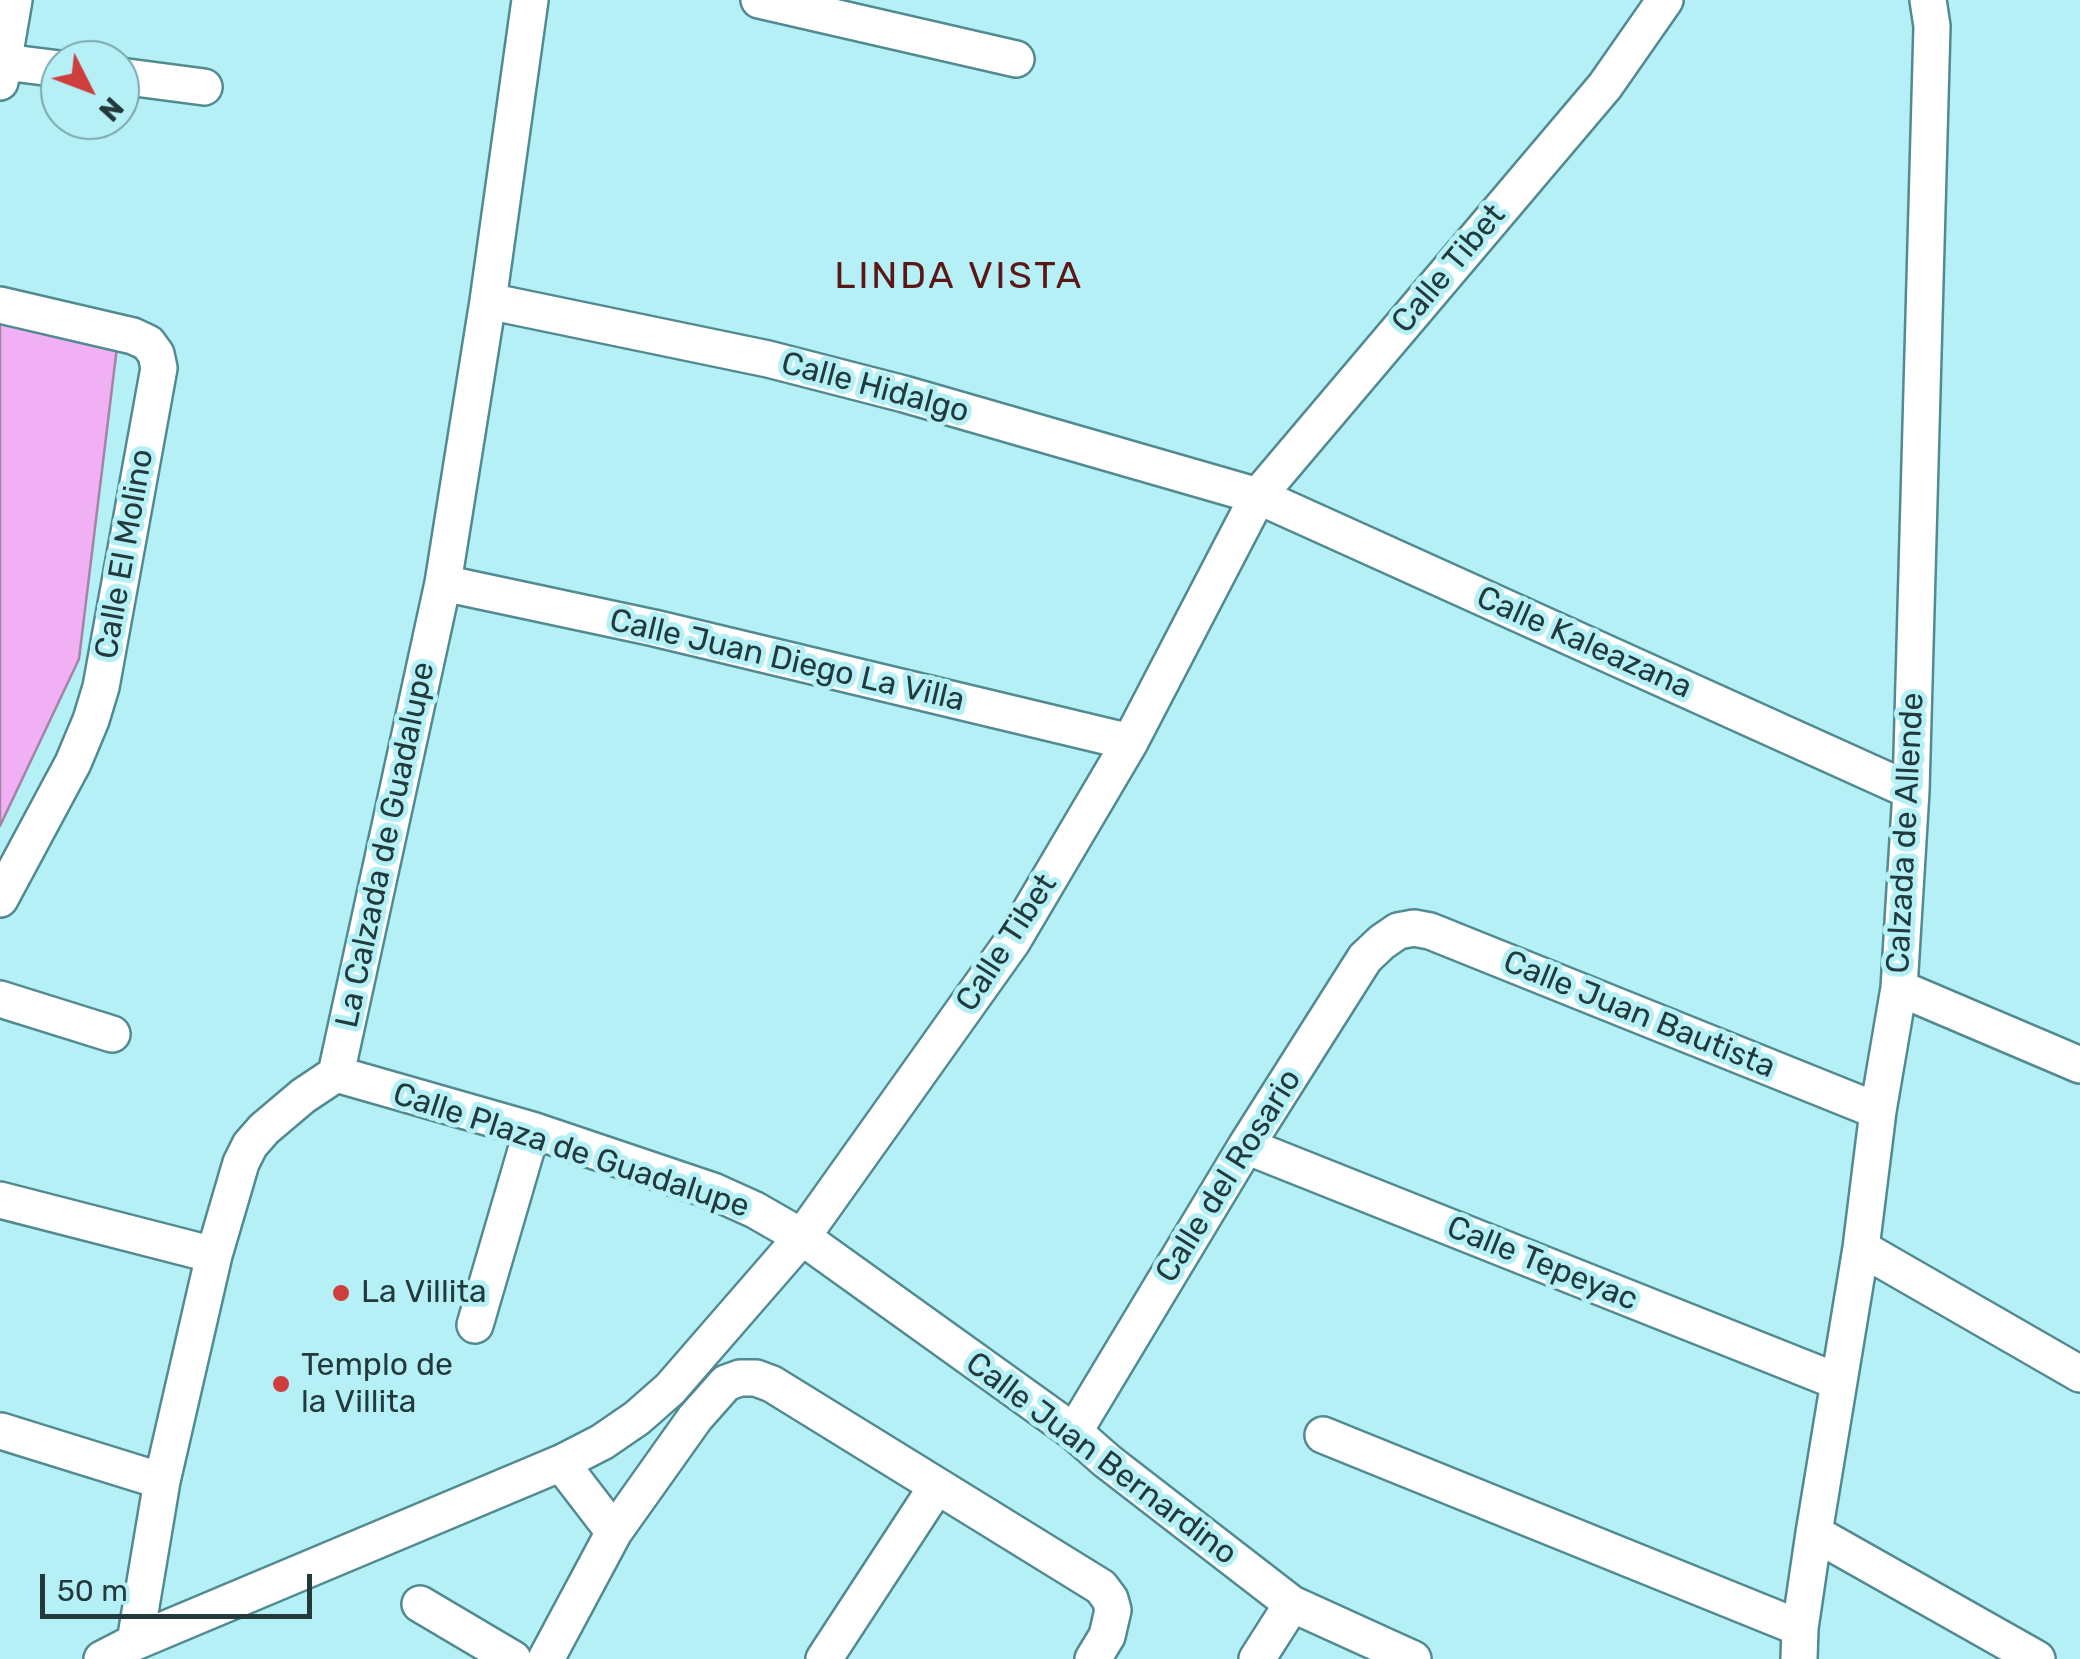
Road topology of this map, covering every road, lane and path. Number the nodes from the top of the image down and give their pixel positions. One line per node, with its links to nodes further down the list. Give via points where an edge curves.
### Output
1 (14, 0): 8 (street)
2 (530, 0): 11 (street, La Calzada de Guadalupe)
3 (759, 0): 6 (street)
4 (1664, 0): 13 (street, Calle Tibet, via 1605,86)
5 (1928, 0): 16 (street, Calzada de Allende)
6 (1016, 59)
7 (40, 70): 8 (street)
8 (2, 72)
9 (140, 78): 10 (street)
10 (204, 86)
11 (488, 301): 13 (street, Calle Hidalgo, via 904,394); 14 (street, La Calzada de Guadalupe)
12 (0, 305): 17 (street, Calle El Molino, via 133,336 148,344 159,368 91,720)
13 (1258, 496): 15 (street, Calle Tibet); 16 (street, Calle Kaleazana)
14 (443, 583): 15 (street, Calle Juan Diego La Villa); 23 (street, La Calzada de Guadalupe)
15 (1130, 742): 28 (street, Calle Tibet, via 1012,942)
16 (1911, 791): 19 (street, Calzada de Allende)
17 (0, 899)
18 (1398, 931): 24 (street, Calle Juan Bautista, via 1430,931); 26 (street, Calle del Rosario, via 1365,958)
19 (1899, 988): 22 (street); 24 (street, Calzada de Allende)
20 (0, 999): 21 (street)
21 (112, 1034)
22 (2080, 1066)
23 (336, 1074): 25 (street, Calle Plaza de Guadalupe); 30 (street, La Calzada de Guadalupe, via 250,1146)
24 (1878, 1112): 29 (street, Calzada de Allende)
25 (532, 1130): 28 (street, Calle Plaza de Guadalupe, via 713,1191); 31 (street)
26 (1246, 1146): 33 (street, Calle Tepeyac); 35 (street, Calle del Rosario)
27 (0, 1200): 30 (street)
28 (802, 1238): 35 (street, Calle Juan Bernardino); 37 (street, Calle Tibet, via 670,1389 626,1426)
29 (1861, 1248): 32 (street); 33 (street, Calzada de Allende)
30 (214, 1255): 38 (street, La Calzada de Guadalupe)
31 (475, 1325)
32 (2080, 1374)
33 (1839, 1382): 41 (street, Calzada de Allende)
34 (2, 1431): 38 (street)
35 (1074, 1432): 43 (street, Calle Juan Bernardino)
36 (1323, 1435): 45 (street)
37 (561, 1462): 40 (street); 44 (street, Calle Tibet)
38 (162, 1482): 44 (street, La Calzada de Guadalupe)
39 (936, 1486): 40 (street, via 772,1384 740,1378 695,1418); 49 (street); 50 (street, via 1101,1587 1113,1610)
40 (614, 1532): 48 (street)
41 (1814, 1533): 45 (street, Calzada de Allende); 53 (street)
42 (420, 1604): 47 (street)
43 (1292, 1604): 51 (street); 52 (street, Calle Juan Bernardino)
44 (134, 1642): 46 (street, Calle Tibet)
45 (1799, 1644)
46 (102, 1659)
47 (514, 1659)
48 (546, 1659)
49 (824, 1659)
50 (1094, 1659)
51 (1258, 1659)
52 (1413, 1659)
53 (2037, 1659)

